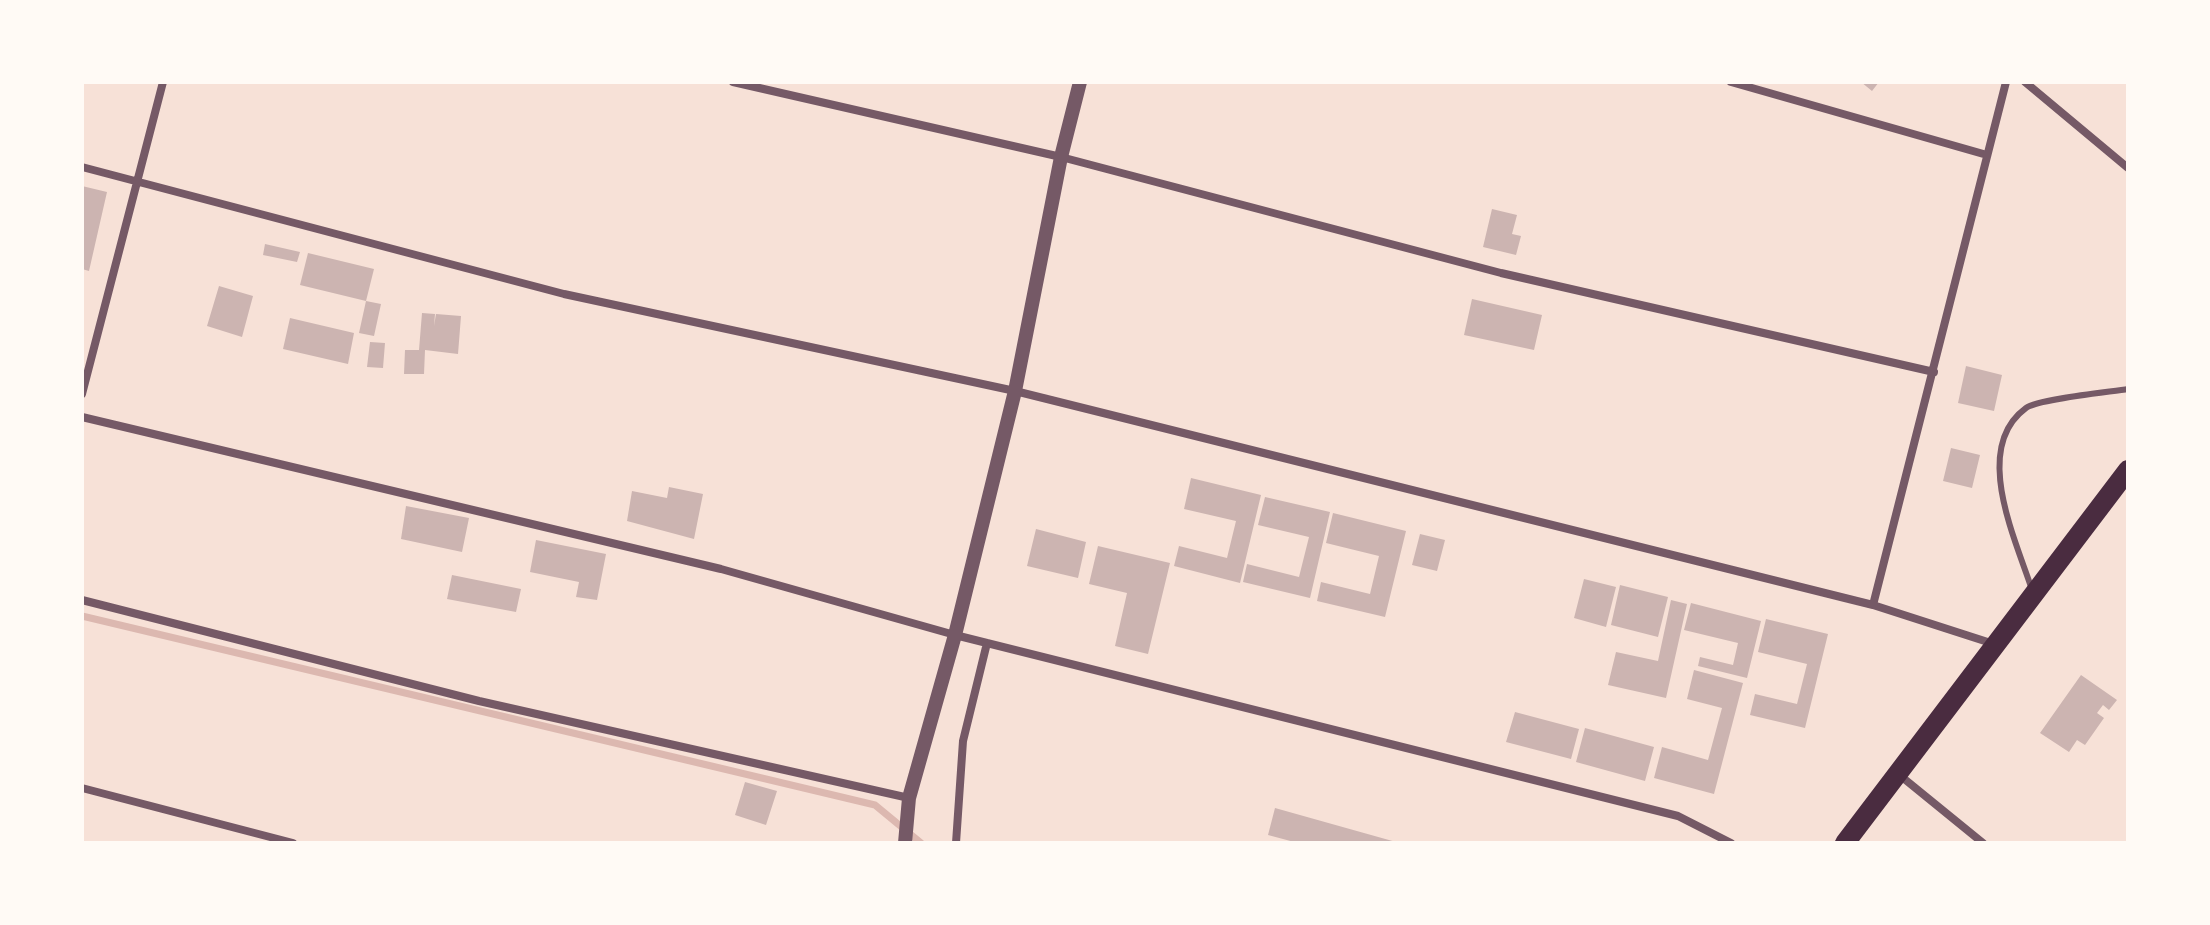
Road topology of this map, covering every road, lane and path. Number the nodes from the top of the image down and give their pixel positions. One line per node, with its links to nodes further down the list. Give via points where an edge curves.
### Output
1 (163, 82): 11 (street)
2 (733, 82): 8 (street)
3 (1080, 82): 8 (street)
4 (1731, 82): 7 (street)
5 (2006, 82): 7 (street)
6 (2025, 82): 10 (street)
7 (1987, 155): 12 (street)
8 (1061, 157): 12 (street, via 1501,273); 14 (street)
9 (82, 167): 11 (street)
10 (2128, 168)
11 (140, 181): 14 (street, via 564,294); 15 (street)
12 (1934, 372): 20 (street)
13 (2128, 389): 18 (lane, via 2027,406 2003,434 1999,491)
14 (1015, 391): 20 (street); 21 (street)
15 (82, 394)
16 (82, 417): 21 (street, via 721,569)
17 (2128, 470): 18 (main road)
18 (2033, 594): 23 (main road)
19 (82, 600): 26 (street)
20 (1873, 605): 23 (street)
21 (955, 635): 22 (street); 26 (street)
22 (987, 643): 29 (street, via 963,741); 30 (street, via 1678,816)
23 (1994, 645): 24 (main road)
24 (1897, 773): 31 (main road); 32 (street)
25 (82, 788): 27 (street)
26 (909, 805): 28 (street)
27 (293, 843)
28 (905, 843)
29 (956, 843)
30 (1731, 843)
31 (1845, 843)
32 (1983, 843)

